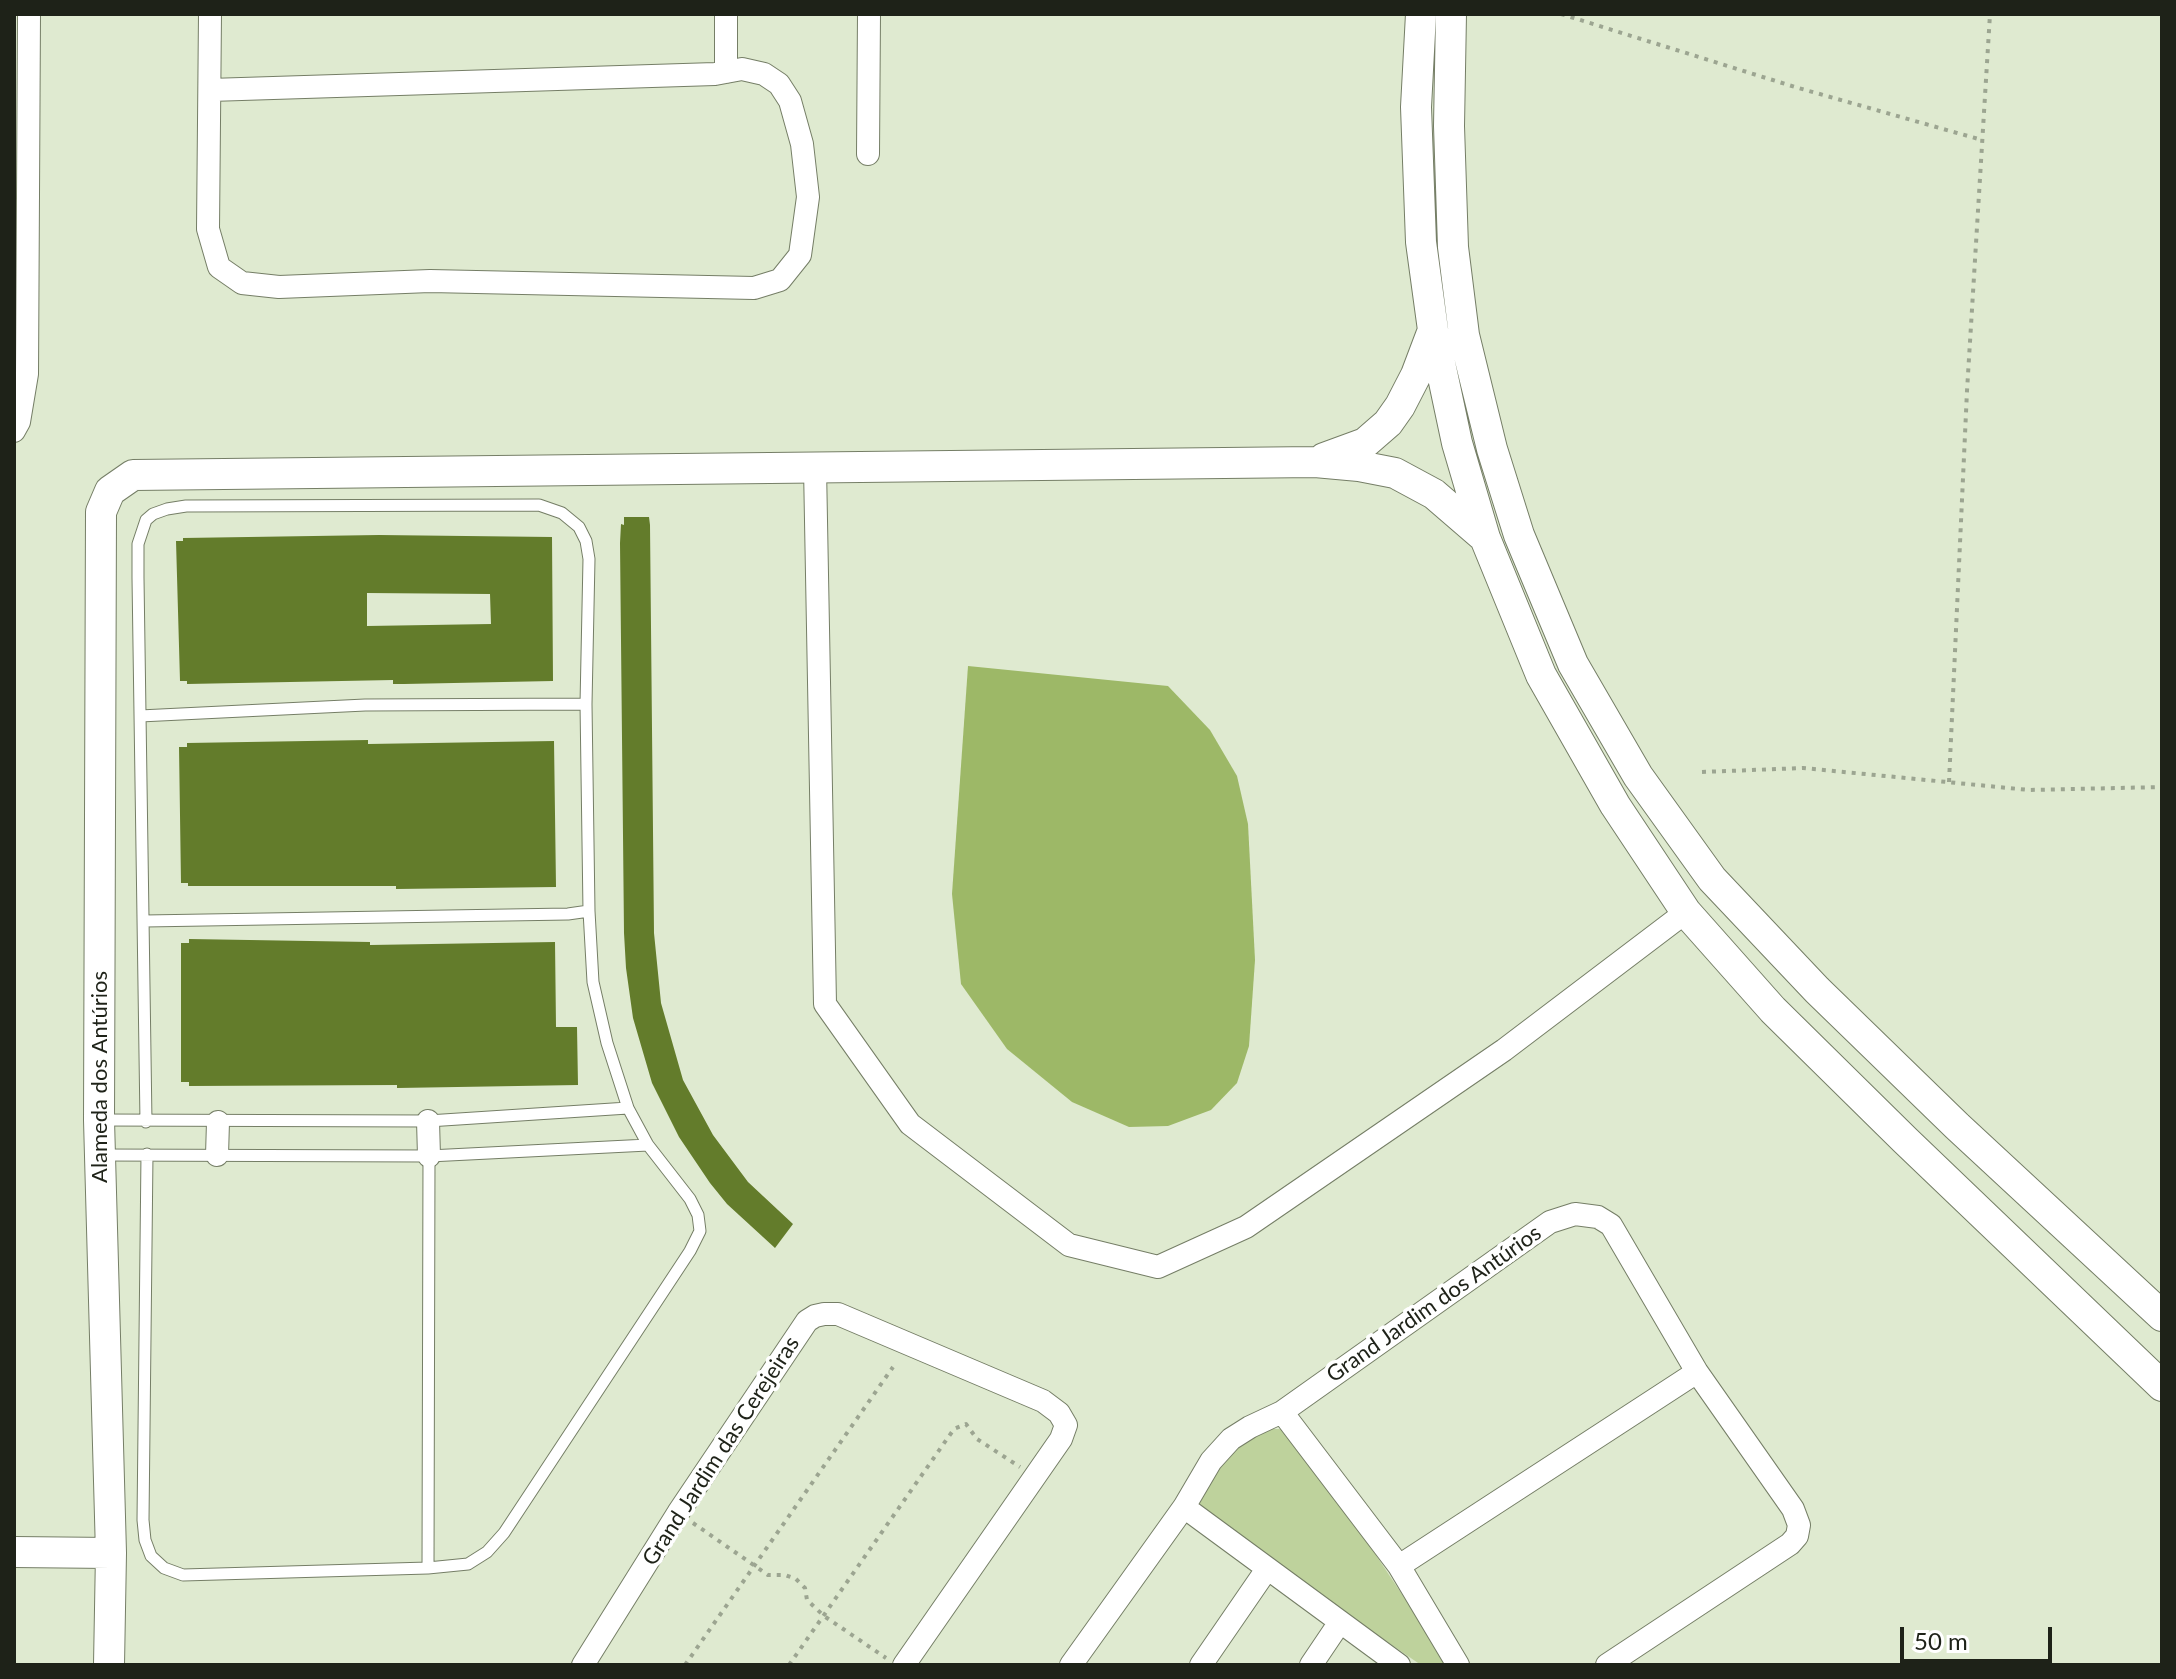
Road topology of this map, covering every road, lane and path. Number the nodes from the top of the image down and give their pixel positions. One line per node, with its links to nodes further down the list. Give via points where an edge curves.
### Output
1 (29, 14): 11 (street)
2 (210, 14): 10 (street)
3 (726, 14): 9 (street)
4 (869, 14): 13 (street)
5 (1421, 14): 14 (main road, via 1416,107 1421,242)
6 (1451, 14): 37 (main road, via 1453,247 1464,335 1519,535 1573,664 1638,776 1712,879 1946,1116)
7 (1561, 14): 12 (path)
8 (1990, 14): 12 (path)
9 (726, 72): 10 (street); 10 (street, via 742,69 779,84 790,101 802,144 808,197 800,255 780,280 754,288 242,283 219,267 208,229)
10 (210, 90)
11 (22, 111): 15 (street, via 27,374)
12 (1982, 140): 22 (path)
13 (868, 154)
14 (1433, 330): 16 (main road, via 1416,375 1388,423 1365,443); 18 (main road, via 1457,443)
15 (14, 431)
16 (1315, 462): 17 (main road); 18 (main road, via 1395,473 1434,494)
17 (815, 467): 25 (street, via 825,1004 910,1124 1069,1245 1158,1267 1246,1227 1504,1050); 28 (main road, Alameda dos Antúrios, via 133,475 110,491 101,512)
18 (1485, 538): 25 (main road, via 1541,675 1615,805)
19 (586, 704): 20 (lane, via 365,705); 20 (lane, via 589,559 579,527 562,513 539,505 186,506 153,514 138,544); 24 (lane)
20 (140, 716): 26 (lane)
21 (1702, 772): 22 (path, via 1803,768)
22 (1949, 782): 23 (path, via 2029,790)
23 (2162, 787)
24 (589, 911): 26 (lane); 27 (lane, via 593,982)
25 (1686, 912): 40 (main road, via 1773,1010)
26 (145, 921): 30 (lane)
27 (628, 1108): 29 (lane); 32 (lane)
28 (99, 1120): 30 (lane); 34 (main road, Alameda dos Antúrios)
29 (428, 1121): 31 (lane); 36 (street)
30 (146, 1122): 31 (lane)
31 (218, 1122): 35 (street)
32 (648, 1145): 36 (lane); 49 (lane, via 698,1215 700,1231 690,1251 504,1533 468,1564)
33 (147, 1154): 34 (lane); 35 (lane); 49 (lane, via 143,1520 151,1556 183,1575)
34 (99, 1155): 46 (main road, Alameda dos Antúrios)
35 (217, 1155): 36 (lane)
36 (429, 1156): 49 (lane)
37 (2162, 1316)
38 (893, 1367): 47 (path)
39 (1697, 1372): 41 (street, Grand Jardim dos Antúrios, via 1611,1225 1575,1214 1550,1222); 48 (street); 64 (street, Grand Jardim dos Antúrios, via 1793,1509 1797,1536)
40 (2162, 1386)
41 (1282, 1412): 43 (street, Grand Jardim dos Antúrios, via 1231,1439); 48 (street)
42 (1038, 1472): 44 (street, Grand Jardim das Cerejeiras, via 1066,1425 1043,1401 838,1314 824,1314 807,1321); 51 (path, via 1017,1466 977,1439 966,1424 954,1429); 58 (street, Grand Jardim das Cerejeiras)
43 (1184, 1507): 50 (street); 59 (street, Grand Jardim dos Antúrios)
44 (678, 1513): 47 (path); 54 (street, Grand Jardim das Cerejeiras)
45 (14, 1552): 46 (main road)
46 (111, 1553): 53 (main road, Alameda dos Antúrios)
47 (754, 1566): 51 (path, via 768,1575 796,1579); 55 (path)
48 (1399, 1566): 63 (street)
49 (428, 1568)
50 (1267, 1569): 52 (street); 60 (street)
51 (824, 1616): 56 (path); 57 (path)
52 (1340, 1622): 61 (street); 62 (street)
53 (109, 1665)
54 (583, 1665)
55 (685, 1665)
56 (789, 1665)
57 (896, 1665)
58 (904, 1665)
59 (1071, 1665)
60 (1201, 1665)
61 (1311, 1665)
62 (1399, 1665)
63 (1458, 1665)
64 (1607, 1665)

